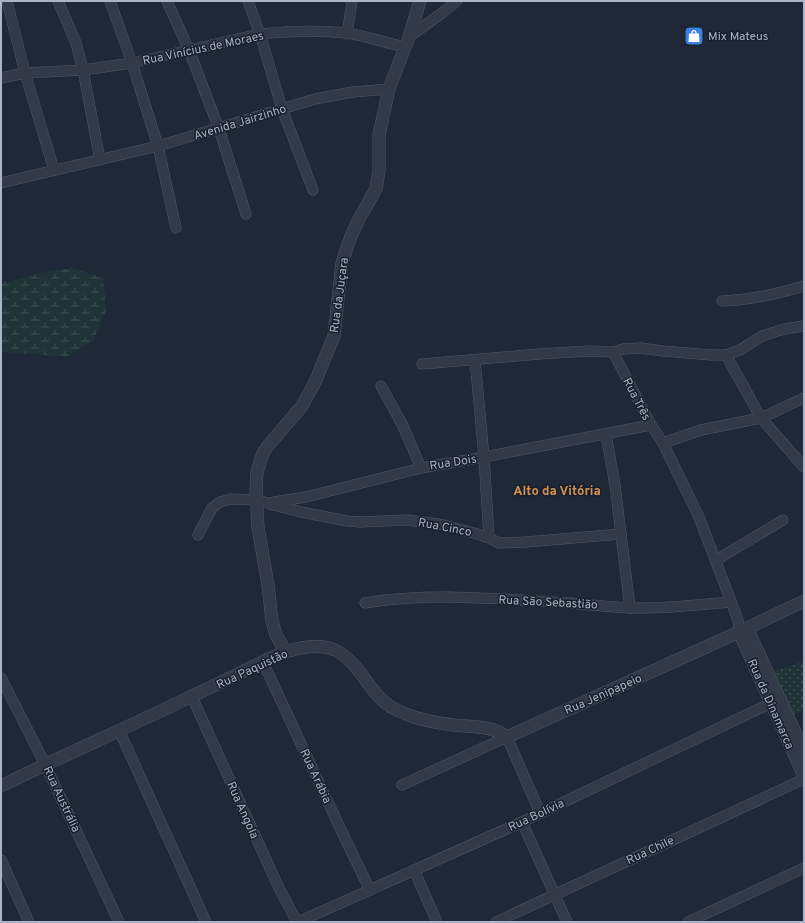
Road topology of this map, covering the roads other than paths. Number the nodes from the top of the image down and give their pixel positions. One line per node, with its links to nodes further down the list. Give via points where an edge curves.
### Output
1 (7, 1): 15 (street)
2 (58, 1): 14 (street, via 76,43)
3 (110, 1): 13 (street)
4 (167, 1): 12 (street)
5 (248, 1): 9 (street)
6 (352, 1): 10 (street)
7 (420, 1): 11 (street)
8 (457, 1): 11 (street)
9 (260, 34): 10 (street, Rua Vinícius de Moraes); 12 (street, Rua Vinícius de Moraes); 18 (street)
10 (347, 34): 11 (street, Rua Vinícius de Moraes)
11 (407, 42): 17 (street)
12 (188, 50): 13 (street, Rua Vinícius de Moraes); 19 (street)
13 (132, 63): 14 (street, Rua Vinícius de Moraes); 20 (street)
14 (83, 70): 15 (street, Rua Vinícius de Moraes); 21 (street)
15 (24, 73): 16 (street, Rua Vinícius de Moraes); 22 (street)
16 (1, 78)
17 (389, 89): 18 (street, Avenida Jairzinho, via 315,99); 43 (street, Rua da Juçara, via 379,134 379,171 376,189 351,236 342,264 334,336 302,406 263,453 257,472)
18 (282, 109): 19 (street, Avenida Jairzinho); 24 (street)
19 (219, 129): 20 (street, Avenida Jairzinho); 25 (street)
20 (158, 146): 21 (street, Avenida Jairzinho); 26 (street)
21 (100, 160): 22 (street, Avenida Jairzinho)
22 (54, 170): 23 (street, Avenida Jairzinho)
23 (1, 183)
24 (313, 190)
25 (246, 214)
26 (176, 228)
27 (804, 286): 28 (street, via 762,297)
28 (722, 301)
29 (804, 326): 31 (street, via 762,336 740,350)
30 (613, 352): 31 (street, via 640,348); 32 (street, via 582,351); 37 (street, Rua Três)
31 (726, 355): 36 (street)
32 (475, 360): 33 (street); 40 (street)
33 (422, 364)
34 (381, 386): 42 (street, via 402,424)
35 (804, 398): 36 (street)
36 (761, 418): 39 (street, via 700,430); 41 (street)
37 (652, 425): 38 (street, Rua Dois); 39 (street, Rua Três)
38 (606, 435): 40 (street, Rua Dois); 45 (street)
39 (663, 443): 48 (street, Rua Três, via 699,517)
40 (484, 457): 42 (street, Rua Dois); 47 (street)
41 (804, 467)
42 (421, 468): 43 (street, Rua Dois, via 318,494)
43 (263, 502): 46 (street, via 231,499 220,502 212,508); 47 (street, Rua Cinco, via 347,522 413,521 438,524); 54 (street, Rua da Juçara, via 258,527 272,621 276,635)
44 (783, 520): 48 (street)
45 (621, 534): 47 (street, Rua Cinco, via 508,544); 52 (street)
46 (198, 535)
47 (489, 538)
48 (716, 560): 50 (street, Rua Três)
49 (804, 601): 53 (street, Rua Jenipapeio)
50 (730, 602): 52 (street, Rua São Sebastião); 53 (street, Rua Três)
51 (365, 603): 52 (street, Rua São Sebastião, via 424,597 518,600)
52 (630, 608)
53 (741, 627): 58 (street, Rua da Dinamarca); 60 (street, Rua Jenipapeio); 61 (street, Rua da Dinamarca)
54 (286, 652): 55 (street, Rua Paquistão); 60 (street, Rua Paquistão, via 314,647 335,650 350,661 379,697 395,710 430,721 496,730)
55 (263, 662): 57 (street, Rua Paquistão); 72 (street, Rua Arábia)
56 (1, 678): 62 (street, Rua Austrália)
57 (192, 697): 59 (street, Rua Paquistão); 77 (street, Rua Angola, via 278,888)
58 (771, 703): 63 (street, Rua da Dinamarca); 67 (street, Rua Bolívia)
59 (119, 730): 62 (street, Rua Paquistão); 76 (street)
60 (507, 737): 65 (street, Rua Jenipapeio); 67 (street)
61 (804, 750)
62 (46, 764): 66 (street, Rua Paquistão); 75 (street, Rua Austrália)
63 (804, 776)
64 (804, 779): 73 (street, Rua Chile)
65 (402, 785)
66 (1, 786)
67 (540, 813): 68 (street, Rua Bolívia)
68 (522, 822): 71 (street, Rua Bolívia); 73 (street)
69 (1, 860): 74 (street)
70 (804, 868): 81 (street)
71 (414, 870): 72 (street, Rua Bolívia); 78 (street)
72 (370, 890): 77 (street, Rua Bolívia)
73 (555, 895): 79 (street, Rua Chile); 80 (street)
74 (29, 922)
75 (119, 922)
76 (206, 922)
77 (298, 922)
78 (437, 922)
79 (496, 922)
80 (567, 922)
81 (688, 922)

